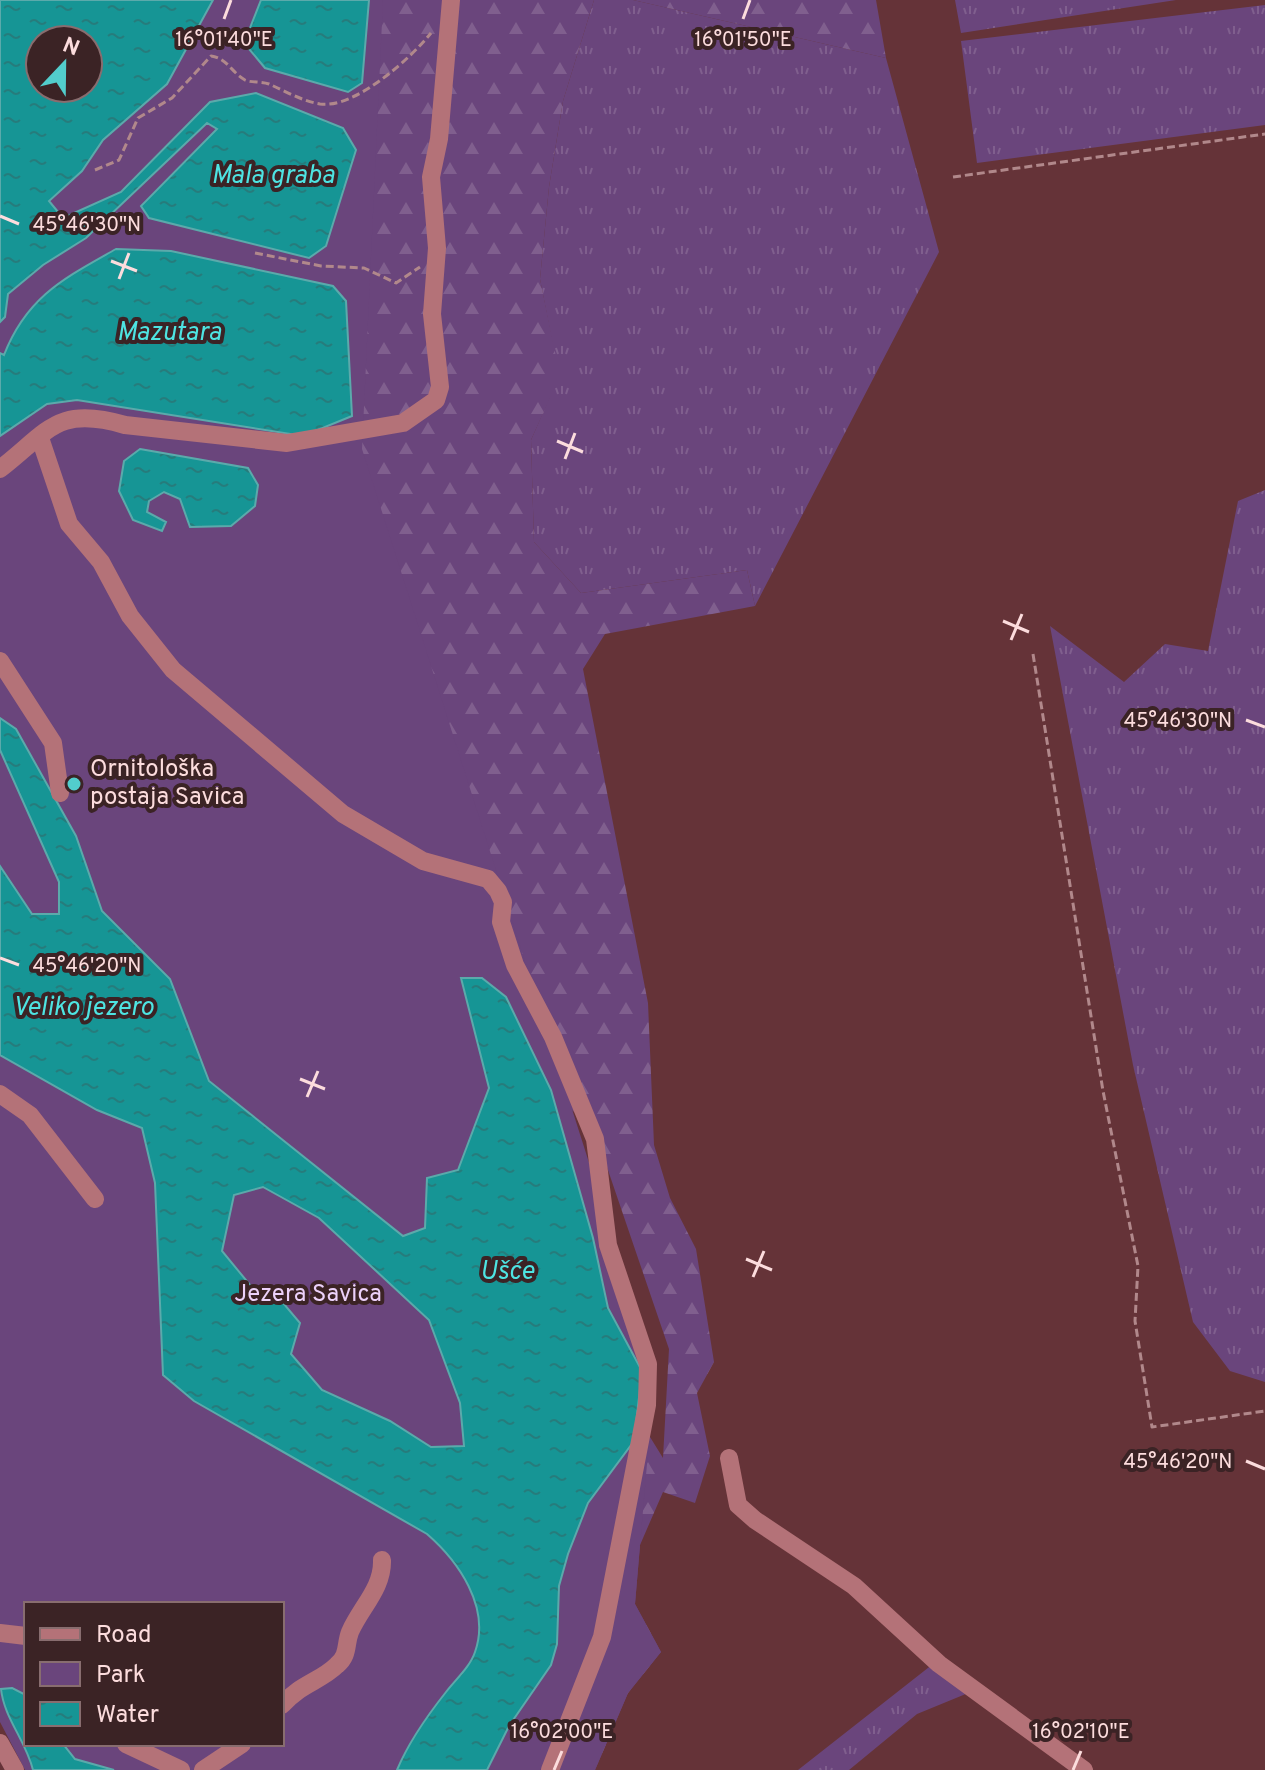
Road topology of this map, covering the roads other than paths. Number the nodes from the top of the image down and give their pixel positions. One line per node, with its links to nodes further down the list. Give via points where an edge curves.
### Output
1 (451, 0): 2 (street, via 431,177 437,256 432,314 440,387 436,400 403,423 287,443 101,418 69,418 48,425)
2 (40, 438): 3 (street); 19 (street, via 69,524 101,562 130,616 173,670 343,814 423,861 488,879 498,891 501,922 515,965 553,1037 595,1139 608,1245 648,1364 647,1405 602,1637)
3 (0, 469)
4 (0, 661): 5 (street, via 53,743)
5 (60, 793)
6 (0, 1094): 7 (street, via 30,1115)
7 (95, 1199)
8 (729, 1458): 20 (street, via 738,1505 755,1520 854,1586 939,1664)
9 (382, 1560): 12 (street, via 383,1575 349,1634 347,1655)
10 (0, 1633): 11 (street)
11 (24, 1636)
12 (284, 1703)
13 (0, 1743): 16 (street)
14 (130, 1746): 17 (street)
15 (239, 1746): 18 (street)
16 (15, 1770)
17 (181, 1770)
18 (203, 1770)
19 (550, 1770)
20 (1084, 1770)

